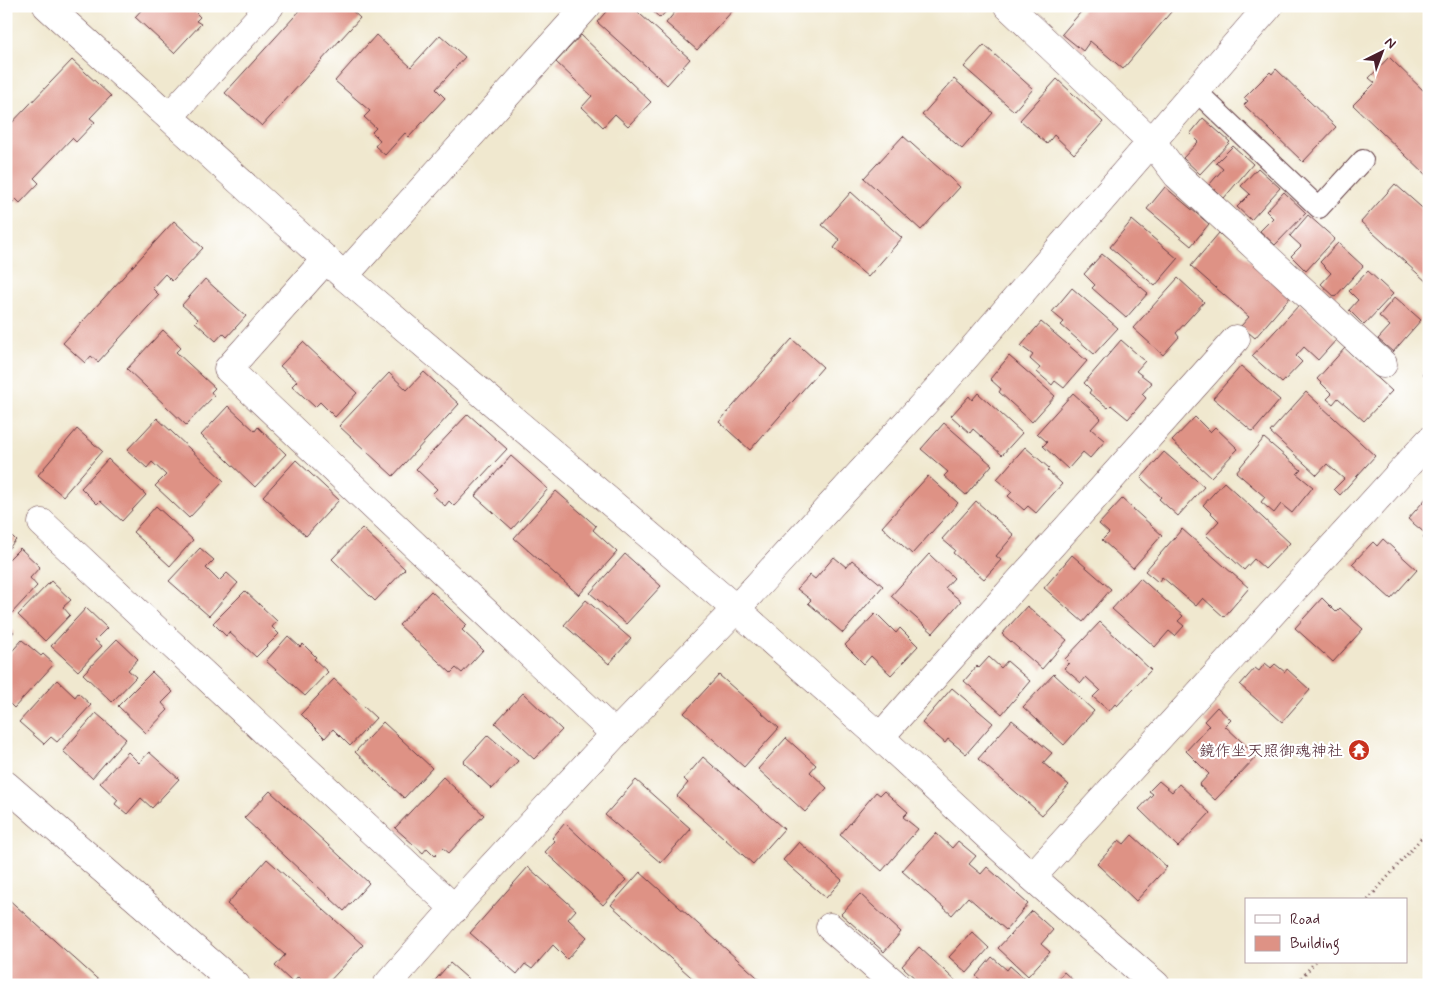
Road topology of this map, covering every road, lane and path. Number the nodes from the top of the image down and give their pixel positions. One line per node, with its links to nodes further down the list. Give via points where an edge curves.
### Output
1 (270, 6): 7 (street)
2 (587, 6): 10 (street)
3 (1008, 6): 8 (street)
4 (1269, 6): 6 (street)
5 (59, 10): 7 (street)
6 (1196, 91): 8 (street); 9 (lane, via 1319,208)
7 (169, 117): 10 (street)
8 (1152, 142): 12 (street, via 1177,175); 15 (street, via 951,374)
9 (1363, 160)
10 (335, 268): 15 (street); 16 (street, via 228,369)
11 (1236, 339): 17 (street)
12 (1383, 364)
13 (1429, 441): 20 (street)
14 (42, 523): 22 (street)
15 (736, 609): 16 (street); 17 (street)
16 (615, 734): 22 (street)
17 (880, 737): 20 (street)
18 (6, 785): 26 (street)
19 (1429, 829): 21 (path)
20 (1032, 877): 25 (street)
21 (1370, 898)
22 (455, 909): 27 (street)
23 (830, 928): 28 (street)
24 (1313, 964): 29 (path)
25 (1144, 981)
26 (236, 985)
27 (387, 985)
28 (896, 985)
29 (1295, 985)

